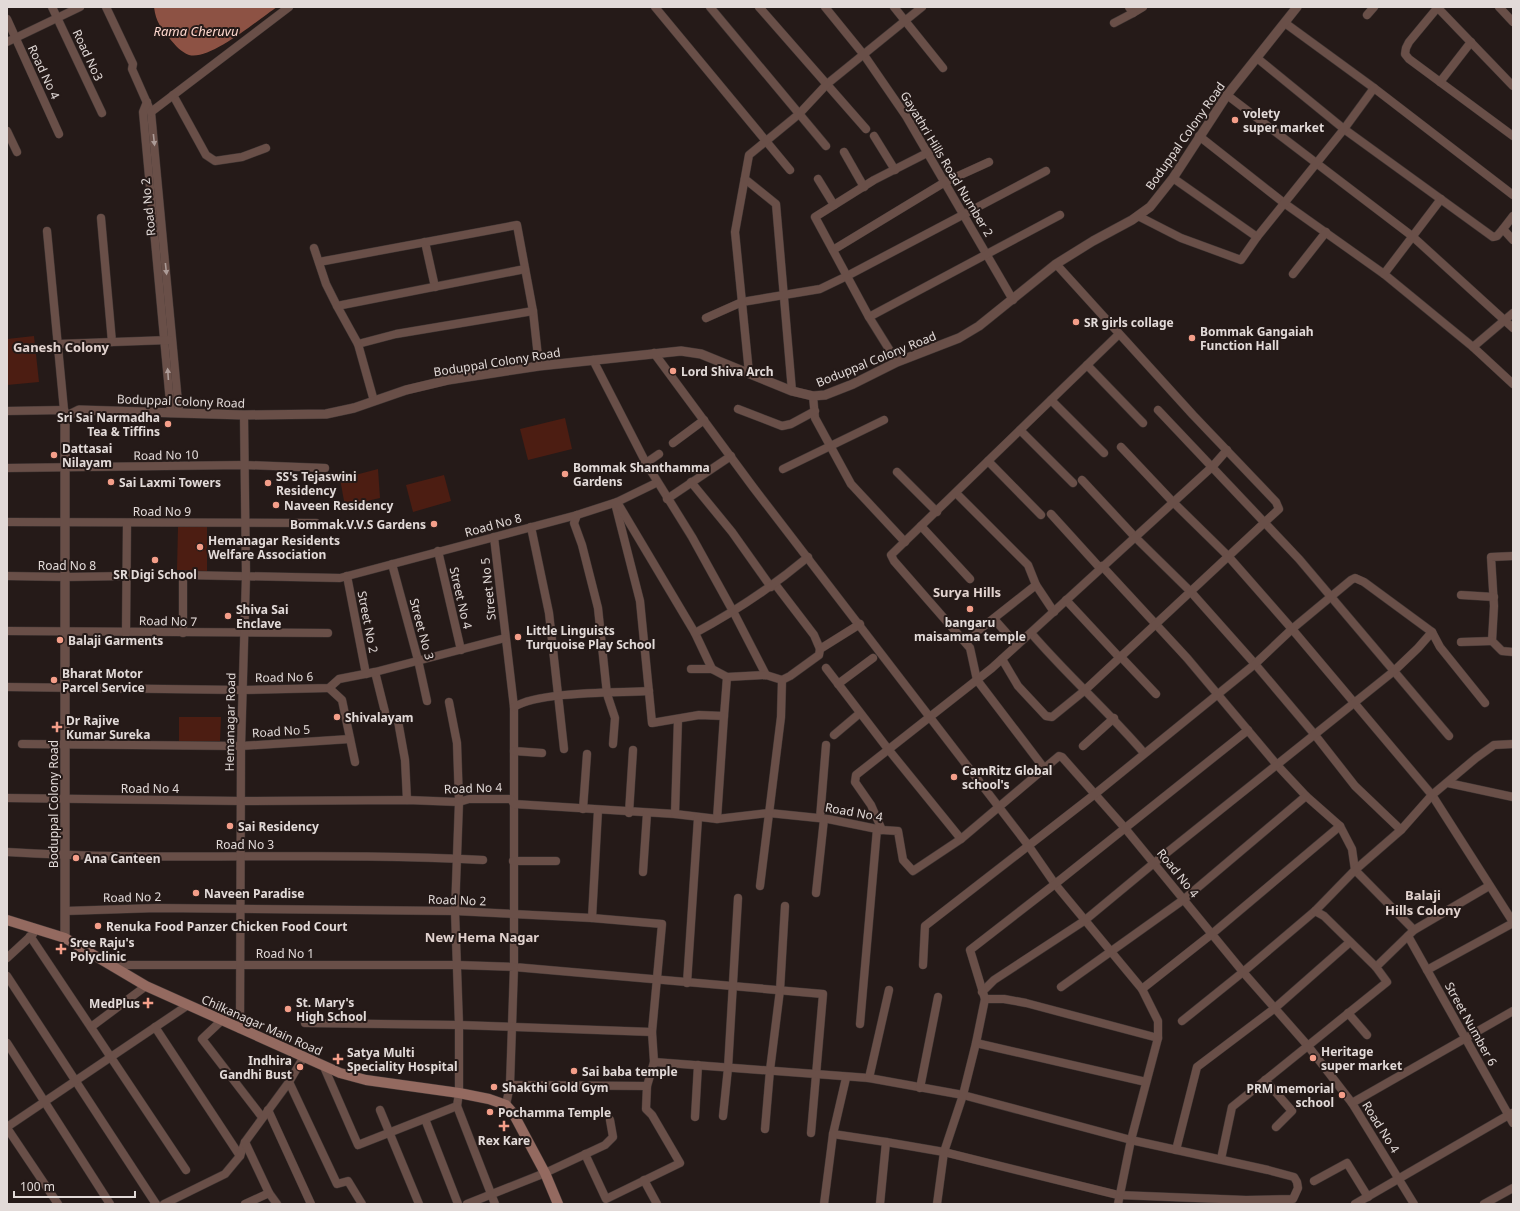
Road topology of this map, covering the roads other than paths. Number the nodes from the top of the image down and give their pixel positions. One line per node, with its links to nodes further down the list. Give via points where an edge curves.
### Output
1 (52, 7): 19 (street, Road No3)
2 (80, 7): 19 (street)
3 (101, 7): 31 (street)
4 (106, 7): 31 (street, Road No 2, via 133,64)
5 (290, 7): 36 (street)
6 (655, 7): 49 (street)
7 (710, 7): 41 (street)
8 (759, 7): 33 (street)
9 (825, 7): 28 (street, Gayathri Hills Road Number 2)
10 (894, 7): 21 (street)
11 (922, 7): 21 (street)
12 (1143, 7): 17 (street)
13 (1297, 7): 24 (street, Boduppal Colony Road)
14 (1374, 7): 18 (street)
15 (1437, 7): 27 (street); 32 (street, via 1409,42 1405,54)
16 (1499, 7): 22 (street)
17 (1131, 10): 23 (street)
18 (1367, 15)
19 (57, 18): 25 (street); 40 (street, Road No3)
20 (7, 19): 25 (street, Road No 4)
21 (905, 21): 28 (street); 30 (street)
22 (1513, 22)
23 (1114, 23)
24 (1285, 23): 29 (street, Boduppal Colony Road); 35 (street)
25 (16, 38): 26 (street); 45 (street, Road No 4)
26 (7, 42)
27 (1471, 42): 32 (street); 34 (street)
28 (864, 54): 33 (street); 54 (street, Gayathri Hills Road Number 2)
29 (1256, 58): 37 (street, Boduppal Colony Road); 43 (street)
30 (943, 68)
31 (132, 69): 38 (street, Road No 2)
32 (1440, 82): 48 (street)
33 (827, 84): 41 (street); 42 (street)
34 (1513, 86)
35 (1374, 88): 43 (street); 65 (street)
36 (173, 95): 39 (street); 51 (street, via 206,155 215,161 242,157)
37 (1227, 95): 47 (street, Boduppal Colony Road); 56 (street)
38 (147, 102): 39 (street, Road No 2); 102 (street, via 143,112)
39 (151, 112): 102 (street, Road No 2, one-way to 102)
40 (102, 113)
41 (800, 114): 49 (street); 50 (street)
42 (866, 129)
43 (1344, 129): 56 (street); 66 (street)
44 (7, 131): 52 (street)
45 (59, 134)
46 (874, 136): 58 (street)
47 (1199, 136): 60 (street, Boduppal Colony Road); 67 (street)
48 (1513, 136)
49 (766, 140): 57 (street); 61 (street, via 749,155)
50 (826, 146)
51 (266, 148)
52 (17, 152)
53 (844, 152): 64 (street)
54 (929, 152): 58 (street); 63 (street, Gayathri Hills Road Number 2)
55 (989, 162): 63 (street)
56 (1315, 164): 67 (street); 77 (street)
57 (790, 170)
58 (895, 170): 64 (street)
59 (1046, 171): 69 (street)
60 (1173, 178): 71 (street, Boduppal Colony Road, via 1150,207); 78 (street)
61 (745, 179): 91 (street, via 776,204); 93 (street, via 735,232)
62 (818, 179): 68 (street)
63 (945, 182): 69 (street, Gayathri Hills Road Number 2); 82 (street)
64 (864, 187): 68 (street)
65 (1513, 195)
66 (1440, 199): 74 (street, via 1493,237); 77 (street)
67 (1284, 203): 76 (street); 78 (street)
68 (834, 205): 82 (street, via 816,217)
69 (962, 214): 83 (street, Gayathri Hills Road Number 2); 89 (street)
70 (1060, 215): 83 (street)
71 (1138, 216): 78 (street, via 1181,238 1241,260); 85 (street, Boduppal Colony Road)
72 (1513, 216): 74 (street)
73 (101, 218): 103 (street)
74 (1503, 229): 79 (street)
75 (47, 231): 104 (street)
76 (1326, 232): 87 (street); 88 (street)
77 (1412, 236): 88 (street); 99 (street)
78 (1257, 237)
79 (1513, 240)
80 (425, 242): 84 (street); 86 (street, via 517,225); 90 (street)
81 (314, 248): 84 (street)
82 (833, 250): 89 (street)
83 (987, 254): 92 (street, Gayathri Hills Road Number 2); 97 (street)
84 (319, 262): 94 (street)
85 (1056, 264): 92 (street, Boduppal Colony Road); 101 (street)
86 (525, 269): 90 (street); 95 (street)
87 (1293, 274)
88 (1384, 274): 106 (street)
89 (847, 276): 91 (street, via 820,289); 97 (street)
90 (435, 287): 94 (street)
91 (784, 294): 93 (street); 114 (street)
92 (1013, 300): 109 (street, Boduppal Colony Road, via 959,338)
93 (742, 302): 98 (street); 112 (street)
94 (337, 306): 105 (street)
95 (533, 311): 105 (street, via 396,334); 111 (street)
96 (1513, 313): 99 (street)
97 (869, 317): 109 (street)
98 (706, 318)
99 (1504, 320): 100 (street); 106 (street)
100 (1513, 328)
101 (1119, 334): 110 (street); 132 (street)
102 (169, 340): 103 (street); 123 (street)
103 (112, 342): 104 (street)
104 (58, 344): 122 (street)
105 (358, 344): 117 (street)
106 (1473, 347): 113 (street)
107 (654, 353): 108 (street, Boduppal Colony Road); 112 (street, Boduppal Colony Road, via 681,351 701,354); 125 (street)
108 (593, 360): 111 (street, Boduppal Colony Road); 137 (street)
109 (897, 362): 115 (street, Boduppal Colony Road, via 853,384 825,395)
110 (1087, 365): 116 (street); 127 (street)
111 (539, 366): 117 (street, Boduppal Colony Road, via 448,380)
112 (749, 373): 114 (street, Boduppal Colony Road)
113 (1513, 384)
114 (792, 391): 115 (street, Boduppal Colony Road)
115 (813, 396): 121 (street)
116 (1052, 400): 128 (street); 133 (street)
117 (374, 401): 124 (street, Boduppal Colony Road, via 326,414)
118 (738, 409): 121 (street, via 782,426 791,424)
119 (1158, 410): 139 (street)
120 (7, 411): 122 (street)
121 (814, 411): 130 (street)
122 (66, 413): 123 (street, Boduppal Colony Road, via 79,410); 141 (street, Boduppal Colony Road)
123 (175, 413): 124 (street, Boduppal Colony Road)
124 (244, 415): 138 (street, Hemanagar Road)
125 (704, 420): 129 (street); 135 (street)
126 (884, 420): 130 (street)
127 (1143, 423)
128 (1020, 430): 136 (street); 148 (street)
129 (673, 443)
130 (829, 446): 143 (street); 167 (street, via 851,484)
131 (1121, 446): 152 (street)
132 (1227, 450): 139 (street); 162 (street, via 1276,502 1279,509)
133 (1104, 453)
134 (659, 454): 137 (street)
135 (731, 456): 146 (street); 171 (street)
136 (988, 462): 149 (street); 156 (street)
137 (646, 463): 147 (street)
138 (244, 465): 141 (street, Road No 10); 142 (street, Road No 10); 160 (street, Hemanagar Road)
139 (1213, 466): 152 (street); 162 (street)
140 (7, 468): 141 (street, Road No 10)
141 (64, 468): 158 (street, Boduppal Colony Road)
142 (325, 468)
143 (783, 469)
144 (897, 472): 153 (street)
145 (1082, 480): 166 (street)
146 (691, 482): 150 (street); 181 (street)
147 (656, 483): 150 (street); 151 (street, Road No 8)
148 (1073, 483)
149 (956, 493): 153 (street); 180 (street, via 1028,565)
150 (668, 499): 187 (street)
151 (616, 502): 155 (street, Road No 8); 198 (street); 230 (street, via 640,601)
152 (1172, 502): 166 (street); 169 (street)
153 (937, 512): 163 (street)
154 (1051, 514): 173 (street)
155 (577, 515): 164 (street, Road No 8); 233 (street, via 574,523 598,608)
156 (1041, 515)
157 (7, 522): 158 (street, Road No 9)
158 (65, 522): 159 (street, Road No 9); 178 (street, Boduppal Colony Road)
159 (127, 523): 160 (street, Road No 9); 175 (street)
160 (245, 523): 161 (street, Road No 9); 176 (street, Hemanagar Road)
161 (316, 523)
162 (1264, 523): 169 (street); 184 (street, via 1299,559)
163 (922, 526): 167 (street); 179 (street)
164 (531, 527): 165 (street, Road No 8); 235 (street, via 549,613)
165 (494, 537): 168 (street, Road No 8); 202 (street, Street No 5)
166 (1135, 538): 173 (street); 182 (street)
167 (905, 542): 203 (street, via 892,553 891,558)
168 (438, 551): 172 (street, Road No 8); 208 (street, Street No 4)
169 (1228, 556): 182 (street); 192 (street)
170 (1513, 556): 185 (street, via 1490,556)
171 (808, 557): 181 (street); 190 (street)
172 (392, 564): 177 (street, Road No 8); 213 (street, Street No 3)
173 (1101, 567): 186 (street); 191 (street)
174 (7, 576): 178 (street, Road No 8)
175 (126, 576): 178 (street, Road No 8); 195 (street)
176 (246, 576): 177 (street, Road No 8); 200 (street, Road No 8, via 184,575); 201 (street, Hemanagar Road)
177 (347, 576): 220 (street, Street No 2)
178 (66, 577): 194 (street, Boduppal Colony Road)
179 (970, 579)
180 (1036, 585): 188 (street); 189 (street)
181 (773, 586): 187 (street); 207 (street, via 814,635)
182 (1191, 592): 191 (street); 214 (street)
183 (1461, 595): 185 (street)
184 (1330, 597): 192 (street); 196 (street, via 1355,578); 218 (street)
185 (1494, 597): 204 (street)
186 (1066, 600): 188 (street); 210 (street)
187 (734, 612): 198 (street); 221 (street)
188 (1054, 612): 199 (street)
189 (994, 619): 203 (street); 206 (street)
190 (860, 624): 207 (street); 244 (street)
191 (1155, 625): 210 (street); 232 (street)
192 (1292, 629): 214 (street); 238 (street)
193 (7, 631): 194 (street, Road No 7)
194 (66, 632): 195 (street, Road No 7); 227 (street, Boduppal Colony Road)
195 (126, 632): 200 (street, Road No 7)
196 (1432, 632): 218 (street); 239 (street, via 1440,647)
197 (328, 633): 201 (street, Road No 7)
198 (695, 633): 217 (street)
199 (1030, 633): 206 (street); 231 (street)
200 (183, 634): 201 (street, Road No 7)
201 (244, 634): 229 (street, Hemanagar Road)
202 (505, 638): 208 (street, Road No 6); 240 (street, Street No 5)
203 (965, 641): 224 (street, via 970,648)
204 (1492, 641): 205 (street); 209 (street, via 1502,651)
205 (1461, 642)
206 (1017, 645): 212 (street)
207 (820, 649): 223 (street, via 818,655)
208 (461, 650): 213 (street, Road No 6)
209 (1513, 652)
210 (1120, 657): 231 (street); 234 (street)
211 (874, 658): 225 (street)
212 (1002, 659): 224 (street); 231 (street, via 1018,686 1049,718)
213 (418, 660): 219 (street, Road No 6); 236 (street, Street No 3)
214 (1255, 664): 232 (street); 250 (street)
215 (826, 668): 225 (street)
216 (690, 669): 217 (street)
217 (712, 669): 222 (street)
218 (1394, 671): 238 (street); 251 (street)
219 (376, 672): 220 (street, Road No 6); 241 (street)
220 (366, 674): 228 (street, Road No 6, via 339,679)
221 (766, 676): 222 (street); 223 (street)
222 (727, 677): 243 (street)
223 (782, 680): 286 (street, via 781,717)
224 (977, 680): 244 (street); 269 (street)
225 (838, 684): 242 (street)
226 (7, 687): 227 (street, Road No 6)
227 (66, 688): 229 (street, Road No 6); 254 (street, Boduppal Colony Road)
228 (329, 688): 229 (street, Road No 6); 252 (street, via 342,700)
229 (242, 690): 258 (street, Hemanagar Road)
230 (649, 691): 233 (street); 246 (street, via 652,723)
231 (1084, 691): 245 (street)
232 (1217, 693): 248 (street); 265 (street)
233 (607, 694): 235 (street); 255 (street, via 615,718)
234 (1156, 694)
235 (559, 695): 240 (street, via 523,701); 260 (street)
236 (427, 701)
237 (449, 702): 279 (street, via 457,743)
238 (1355, 702): 250 (street); 272 (street)
239 (1485, 703)
240 (514, 707): 263 (street, Street No 5)
241 (385, 712)
242 (860, 713): 249 (street); 261 (street)
243 (724, 716): 246 (street, via 699,715); 290 (street)
244 (930, 718): 261 (street); 281 (street)
245 (1114, 718): 259 (street); 265 (street)
246 (678, 719): 287 (street)
247 (398, 721): 277 (street)
248 (1248, 730): 268 (street); 292 (street)
249 (834, 735)
250 (1315, 735): 268 (street); 294 (street, via 1355,786)
251 (1449, 736)
252 (350, 739): 258 (street, Road No 5); 267 (street)
253 (22, 744): 254 (street, Road No 5)
254 (66, 744): 258 (street, Road No 5); 276 (street, Boduppal Colony Road)
255 (614, 744)
256 (1513, 744): 270 (street, via 1494,745)
257 (826, 745): 289 (street)
258 (241, 746): 278 (street, Hemanagar Road)
259 (1083, 746)
260 (564, 749)
261 (888, 749): 293 (street, via 856,776 855,782 871,805); 295 (street)
262 (633, 750): 284 (street)
263 (514, 751): 264 (street); 280 (street, Street No 5)
264 (542, 753)
265 (1144, 753): 271 (street)
266 (586, 754): 282 (street)
267 (355, 762)
268 (1277, 765): 273 (street); 304 (street)
269 (1044, 768): 271 (street, Road No 4, via 1059,756 1062,757); 281 (street, Road No 4)
270 (1448, 783): 272 (street); 274 (street)
271 (1095, 794): 292 (street, Road No 4); 296 (street)
272 (1432, 795): 294 (street); 309 (street)
273 (1306, 796): 291 (street); 312 (street)
274 (1513, 797)
275 (7, 798): 276 (street, Road No 4)
276 (64, 799): 278 (street, Road No 4); 298 (street, Boduppal Colony Road)
277 (407, 800): 278 (street, Road No 4); 279 (street, Road No 4)
278 (241, 801): 299 (street, Hemanagar Road)
279 (459, 802): 280 (street, Road No 4, via 469,799 511,799); 300 (street)
280 (514, 804): 282 (street, Road No 4); 302 (street, Street No 5)
281 (999, 807): 295 (street, Road No 4); 296 (street)
282 (583, 809): 283 (street, Road No 4)
283 (598, 810): 284 (street, Road No 4); 319 (street)
284 (629, 812): 285 (street, Road No 4)
285 (647, 813): 287 (street, Road No 4); 306 (street)
286 (769, 813): 289 (street, Road No 4); 290 (street, Road No 4); 308 (street)
287 (675, 814): 288 (street, Road No 4)
288 (698, 818): 290 (street, Road No 4); 340 (street)
289 (822, 818): 293 (street, Road No 4); 310 (street)
290 (717, 819)
291 (1340, 826): 305 (street, via 1352,849); 324 (street)
292 (1124, 827): 304 (street, Road No 4); 307 (street)
293 (880, 830): 295 (street, Road No 4, via 898,831 902,860 913,871); 356 (street)
294 (1401, 830): 305 (street)
295 (961, 839)
296 (1028, 844): 307 (street); 333 (street, via 925,926)
297 (7, 852): 298 (street, Road No 3)
298 (65, 855): 299 (street, Road No 3); 315 (street, Boduppal Colony Road)
299 (240, 856): 300 (street, Road No 3); 314 (street, Hemanagar Road)
300 (456, 858): 301 (street, Road No 3); 316 (street)
301 (484, 860)
302 (513, 861): 303 (street); 318 (street, Street No 5)
303 (556, 861)
304 (1154, 863): 312 (street, Road No 4); 321 (street)
305 (1355, 870): 317 (street); 325 (street, Street Number 6)
306 (643, 872)
307 (1055, 884): 321 (street); 347 (street, via 970,950)
308 (760, 886)
309 (1489, 886): 322 (street); 325 (street)
310 (816, 893)
311 (738, 898): 342 (street)
312 (1183, 900): 324 (street, Road No 4); 328 (street)
313 (785, 906): 345 (street)
314 (241, 910): 315 (street, Road No 2, via 157,908); 316 (street, Road No 2); 331 (street, Hemanagar Road)
315 (65, 911): 326 (street, Boduppal Colony Road)
316 (455, 911): 318 (street, Road No 2); 332 (street)
317 (1315, 911): 327 (street, via 1324,916); 337 (street)
318 (514, 914): 319 (street, Road No 2); 335 (street, Street No 5)
319 (592, 918): 339 (street, Road No 2, via 662,924)
320 (7, 920): 323 (main road, Chilkanagar Main Road)
321 (1084, 921): 328 (street); 347 (street, via 994,980)
322 (1513, 922): 336 (street)
323 (33, 933): 326 (main road, Chilkanagar Main Road); 329 (street); 359 (street)
324 (1213, 933): 337 (street, Road No 4); 344 (street)
325 (1411, 933): 334 (street); 336 (street, Street Number 6)
326 (65, 938): 330 (main road, Chilkanagar Main Road)
327 (1350, 942): 334 (street); 350 (street)
328 (1111, 952): 343 (street); 344 (street)
329 (7, 958)
330 (113, 965): 331 (street, Road No 1); 341 (main road, Chilkanagar Main Road)
331 (240, 965): 332 (street, Road No 1); 361 (street, Hemanagar Road)
332 (457, 965): 335 (street, Road No 1); 357 (street)
333 (923, 965)
334 (1376, 966): 352 (street, via 1387,982)
335 (514, 967): 339 (street, Road No 1); 358 (street, Street No 5)
336 (1427, 970): 365 (street, Street Number 6)
337 (1243, 972): 350 (street, Road No 4); 353 (street)
338 (7, 976): 380 (street)
339 (658, 980): 340 (street, Road No 1); 362 (street, Road No 2)
340 (687, 983): 342 (street, Road No 1)
341 (146, 986): 349 (main road, Chilkanagar Main Road); 359 (street)
342 (733, 987): 345 (street, Road No 1); 374 (street)
343 (1061, 987)
344 (1142, 989): 364 (street, via 1158,1021)
345 (780, 990): 375 (street); 376 (street, Road No 1, via 823,994)
346 (889, 990): 378 (street)
347 (983, 995): 364 (street, via 1026,1003); 367 (street)
348 (938, 997): 385 (street)
349 (188, 1006): 354 (main road, Chilkanagar Main Road); 360 (street)
350 (1275, 1008): 368 (street, Road No 4); 410 (street, via 1197,1067)
351 (1513, 1011): 365 (street)
352 (1348, 1013): 363 (street); 368 (street)
353 (1182, 1020)
354 (221, 1021): 361 (main road, Chilkanagar Main Road); 396 (street, via 202,1039)
355 (305, 1023): 357 (street)
356 (860, 1024)
357 (459, 1025): 358 (street); 386 (street)
358 (513, 1027): 362 (street); 383 (street, Street No 5)
359 (91, 1028): 369 (street)
360 (155, 1028): 369 (street); 413 (street)
361 (240, 1029): 370 (main road, Chilkanagar Main Road)
362 (652, 1032): 371 (street, Road No 2)
363 (1367, 1035)
364 (1158, 1038): 382 (street)
365 (1464, 1038): 389 (street); 394 (street, Street Number 6)
366 (7, 1043): 388 (street)
367 (976, 1043): 382 (street); 387 (street)
368 (1308, 1046): 379 (street); 389 (street, Road No 4)
369 (111, 1058): 380 (street); 415 (street)
370 (303, 1058): 373 (main road, Chilkanagar Main Road); 381 (street)
371 (654, 1062): 372 (street); 384 (street, Road No 2)
372 (698, 1065): 374 (street); 397 (street)
373 (324, 1067): 386 (main road, Chilkanagar Main Road, via 366,1080); 404 (street, via 358,1145)
374 (728, 1068): 375 (street); 395 (street)
375 (770, 1070): 376 (street); 403 (street)
376 (816, 1074): 377 (street); 405 (street)
377 (846, 1078): 378 (street); 406 (street)
378 (869, 1078): 385 (street)
379 (1265, 1080): 402 (street, via 1292,1111); 414 (street, via 1232,1107)
380 (76, 1081): 388 (street); 429 (street)
381 (288, 1082): 392 (street); 433 (street, via 337,1184 348,1181)
382 (1146, 1082): 407 (street)
383 (510, 1085): 384 (street); 390 (street, Street No 5)
384 (648, 1086): 418 (street, Road No 2, via 646,1109 680,1163)
385 (920, 1088): 387 (street)
386 (459, 1093): 390 (main road, Chilkanagar Main Road); 391 (street)
387 (963, 1095): 407 (street); 411 (street)
388 (46, 1101): 401 (street); 428 (street)
389 (1352, 1103): 417 (street, Road No 4)
390 (506, 1105): 416 (main road, via 513,1113)
391 (457, 1106): 398 (street); 422 (street)
392 (268, 1110): 396 (street); 432 (street)
393 (380, 1110): 404 (street)
394 (1511, 1114): 400 (street, Street Number 6); 417 (street)
395 (723, 1116)
396 (262, 1117): 408 (street)
397 (695, 1117)
398 (424, 1119): 404 (street); 435 (street)
399 (610, 1120): 412 (street, via 613,1137 605,1145)
400 (1513, 1123)
401 (7, 1127): 427 (street)
402 (1276, 1127)
403 (765, 1129)
404 (390, 1132): 434 (street)
405 (811, 1133)
406 (833, 1134): 409 (street); 440 (street)
407 (1131, 1140): 410 (street); 423 (street)
408 (245, 1142): 413 (street); 421 (street)
409 (886, 1142): 411 (street); 441 (street)
410 (1176, 1150): 414 (street)
411 (944, 1152): 423 (street); 442 (street)
412 (585, 1154): 416 (street); 418 (street, via 606,1199)
413 (240, 1156): 426 (street, via 225,1174)
414 (1220, 1159): 425 (street, via 1294,1177 1297,1182 1293,1199)
415 (186, 1170)
416 (545, 1173): 422 (street); 438 (main road)
417 (1399, 1179): 424 (street); 445 (street, Road No 4)
418 (644, 1180): 439 (street)
419 (1314, 1181): 424 (street, via 1347,1163)
420 (1513, 1188): 446 (street)
421 (269, 1193): 430 (street); 431 (street)
422 (491, 1194): 436 (street); 437 (street)
423 (1118, 1195): 425 (street); 443 (street)
424 (1368, 1197): 444 (street)
425 (1247, 1202)
426 (168, 1203)
427 (58, 1204)
428 (110, 1204)
429 (156, 1204)
430 (245, 1204)
431 (277, 1204)
432 (311, 1204)
433 (362, 1204)
434 (419, 1204)
435 (458, 1204)
436 (467, 1204)
437 (495, 1204)
438 (558, 1204)
439 (656, 1204)
440 (824, 1204)
441 (880, 1204)
442 (937, 1204)
443 (1118, 1204)
444 (1355, 1204)
445 (1414, 1204)
446 (1484, 1204)

